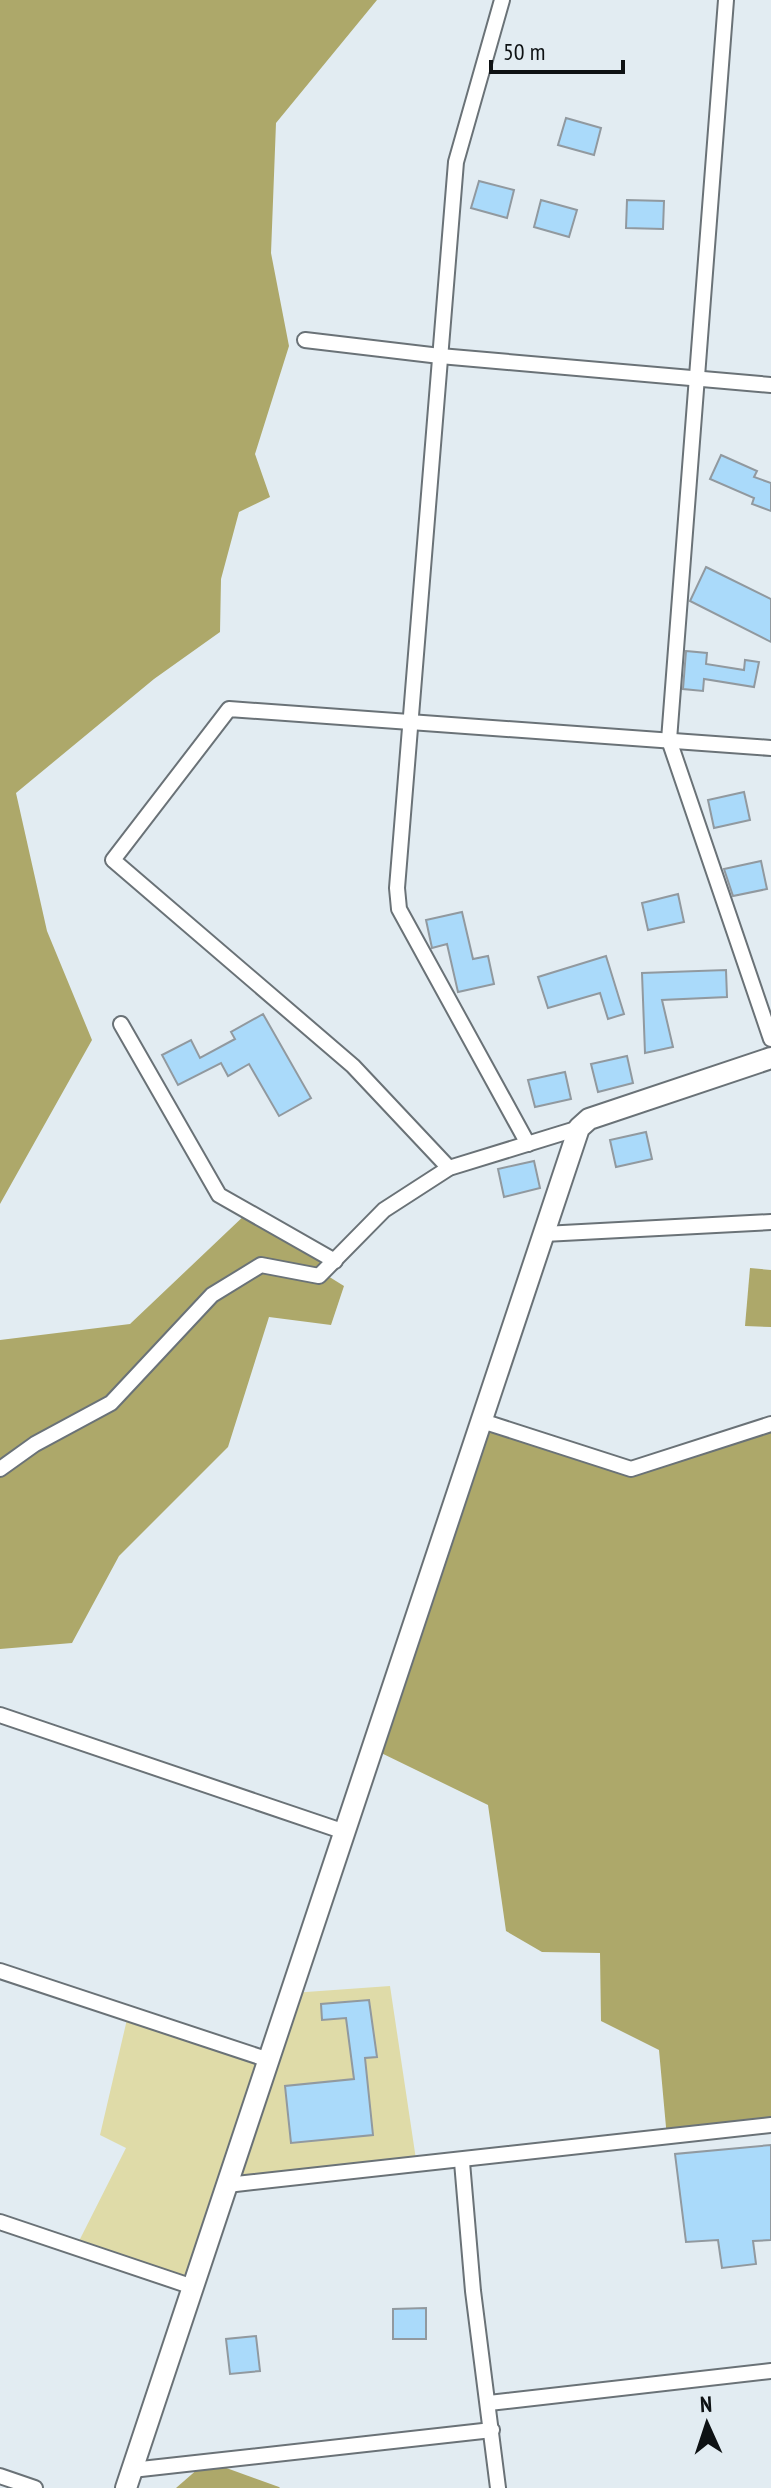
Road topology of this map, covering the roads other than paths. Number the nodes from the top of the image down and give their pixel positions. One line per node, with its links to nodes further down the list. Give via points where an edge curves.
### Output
1 (502, 0): 4 (street, via 456,162)
2 (726, 0): 5 (street)
3 (305, 340): 4 (street)
4 (440, 356): 5 (street); 7 (street)
5 (699, 378): 6 (street); 8 (street)
6 (771, 385)
7 (412, 719): 8 (street); 14 (street, via 399,909); 15 (street, via 229,709 113,860 353,1066)
8 (669, 740): 9 (street); 11 (street)
9 (771, 748)
10 (121, 1024): 18 (street, via 219,1195)
11 (771, 1039)
12 (771, 1058): 13 (street, via 589,1119)
13 (579, 1128): 14 (street); 17 (street)
14 (528, 1144): 15 (street)
15 (449, 1168): 18 (street, via 384,1210)
16 (771, 1222): 17 (street)
17 (544, 1234): 19 (street)
18 (335, 1261): 21 (street, via 319,1276 261,1265 212,1295 111,1403)
19 (482, 1421): 20 (street, via 631,1469); 23 (street)
20 (771, 1424)
21 (0, 1469)
22 (0, 1715): 23 (street)
23 (345, 1832): 25 (street)
24 (0, 1971): 25 (street)
25 (269, 2060): 28 (street)
26 (771, 2125): 27 (street)
27 (462, 2162): 28 (street); 32 (street)
28 (227, 2185): 30 (street)
29 (0, 2222): 30 (street)
30 (193, 2287): 35 (street)
31 (771, 2371): 32 (street)
32 (489, 2403): 33 (street)
33 (492, 2430): 35 (street); 37 (street)
34 (0, 2476): 36 (street)
35 (129, 2479)
36 (35, 2488)
37 (498, 2488)

